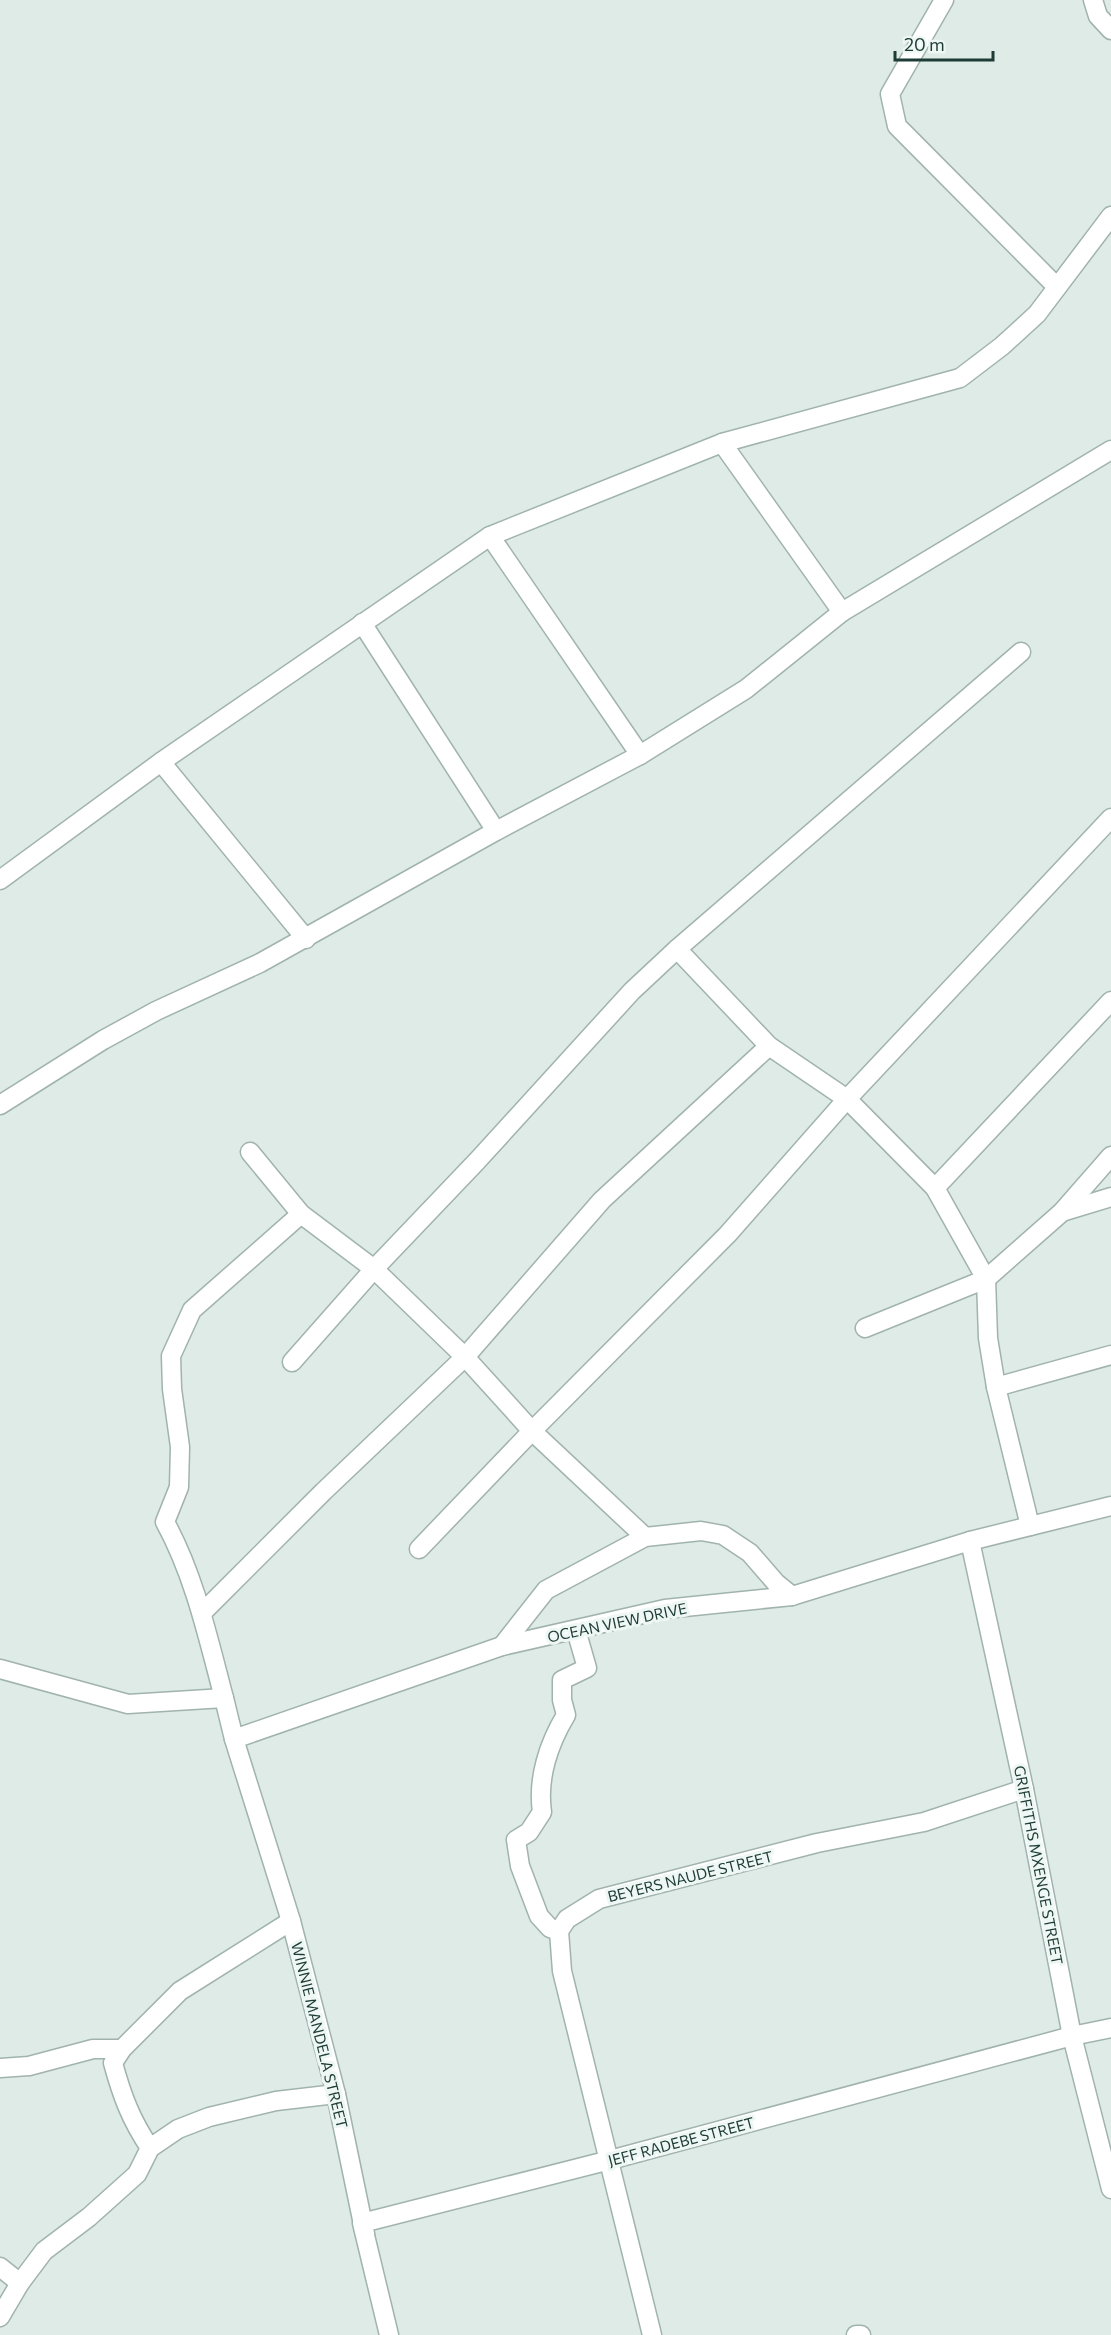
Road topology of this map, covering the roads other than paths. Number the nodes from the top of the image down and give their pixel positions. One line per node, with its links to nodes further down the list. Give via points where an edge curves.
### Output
1 (944, 0): 5 (street, via 890,94 897,126)
2 (1093, 0): 3 (street, via 1098,16)
3 (1111, 30)
4 (1111, 216): 5 (street)
5 (1057, 287): 6 (street, via 1037,314 960,378)
6 (722, 443): 8 (street); 9 (street)
7 (1111, 450): 9 (street)
8 (490, 537): 10 (street); 12 (street)
9 (842, 612): 12 (street, via 746,689)
10 (362, 623): 13 (street); 15 (street)
11 (1021, 652): 18 (street)
12 (640, 755): 15 (street)
13 (161, 762): 16 (street); 17 (street)
14 (1111, 818): 21 (street)
15 (496, 831): 17 (street)
16 (0, 880)
17 (306, 939): 22 (street, via 138,1021)
18 (676, 950): 20 (street); 29 (street, via 632,991)
19 (1111, 1001): 25 (street)
20 (769, 1046): 21 (street); 33 (street, via 602,1200)
21 (847, 1099): 25 (street); 36 (street, via 728,1234)
22 (0, 1105)
23 (250, 1152): 28 (street)
24 (1111, 1156): 27 (street)
25 (935, 1188): 30 (street)
26 (1111, 1197): 27 (street)
27 (1062, 1212): 30 (street)
28 (301, 1214): 29 (street); 43 (street, WINNIE MANDELA STREET, via 192,1310 171,1356 180,1447 179,1487 165,1522 180,1549)
29 (374, 1269): 33 (street); 34 (street)
30 (986, 1279): 31 (street); 35 (street, via 988,1338)
31 (865, 1328)
32 (1111, 1355): 35 (street)
33 (465, 1357): 36 (street); 43 (street)
34 (292, 1362)
35 (996, 1387): 38 (street)
36 (532, 1431): 39 (street); 41 (street)
37 (1111, 1506): 38 (street, OCEAN VIEW DRIVE)
38 (1030, 1526): 40 (street, OCEAN VIEW DRIVE)
39 (645, 1537): 42 (street, via 701,1531 723,1535 750,1553); 45 (street, via 546,1590)
40 (970, 1541): 42 (street, OCEAN VIEW DRIVE); 49 (street, GRIFFITHS MXENGE STREET)
41 (419, 1550)
42 (792, 1596): 44 (street, OCEAN VIEW DRIVE, via 665,1609)
43 (202, 1613): 47 (street, WINNIE MANDELA STREET)
44 (576, 1630): 45 (street, OCEAN VIEW DRIVE); 51 (street, via 587,1668 562,1680 566,1715 545,1766 542,1812 529,1832 516,1840 520,1866 539,1916)
45 (502, 1646): 48 (street, OCEAN VIEW DRIVE)
46 (0, 1669): 47 (street, via 128,1704)
47 (224, 1698): 48 (street, WINNIE MANDELA STREET)
48 (234, 1739): 50 (street, WINNIE MANDELA STREET)
49 (1024, 1789): 51 (street, BEYERS NAUDE STREET, via 924,1822 817,1843 599,1899 567,1919); 53 (street, GRIFFITHS MXENGE STREET)
50 (291, 1921): 54 (street, via 180,1991); 56 (street, WINNIE MANDELA STREET)
51 (559, 1931): 58 (street, via 562,1971)
52 (1111, 2028): 53 (street, JEFF RADEBE STREET)
53 (1072, 2036): 58 (street, JEFF RADEBE STREET); 59 (street, GRIFFITHS MXENGE STREET)
54 (122, 2049): 55 (street, via 93,2049 29,2066); 57 (street, via 112,2063 134,2125)
55 (0, 2068)
56 (336, 2094): 57 (street, via 276,2101 209,2117 178,2129); 60 (street, WINNIE MANDELA STREET)
57 (150, 2148): 62 (street, via 137,2174 44,2252)
58 (610, 2160): 60 (street, JEFF RADEBE STREET); 65 (street)
59 (1111, 2189)
60 (364, 2228): 64 (street)
61 (0, 2267): 62 (street)
62 (20, 2283): 63 (street)
63 (0, 2317)
64 (389, 2335)
65 (652, 2335)
66 (856, 2335): 67 (street)
67 (861, 2335)

